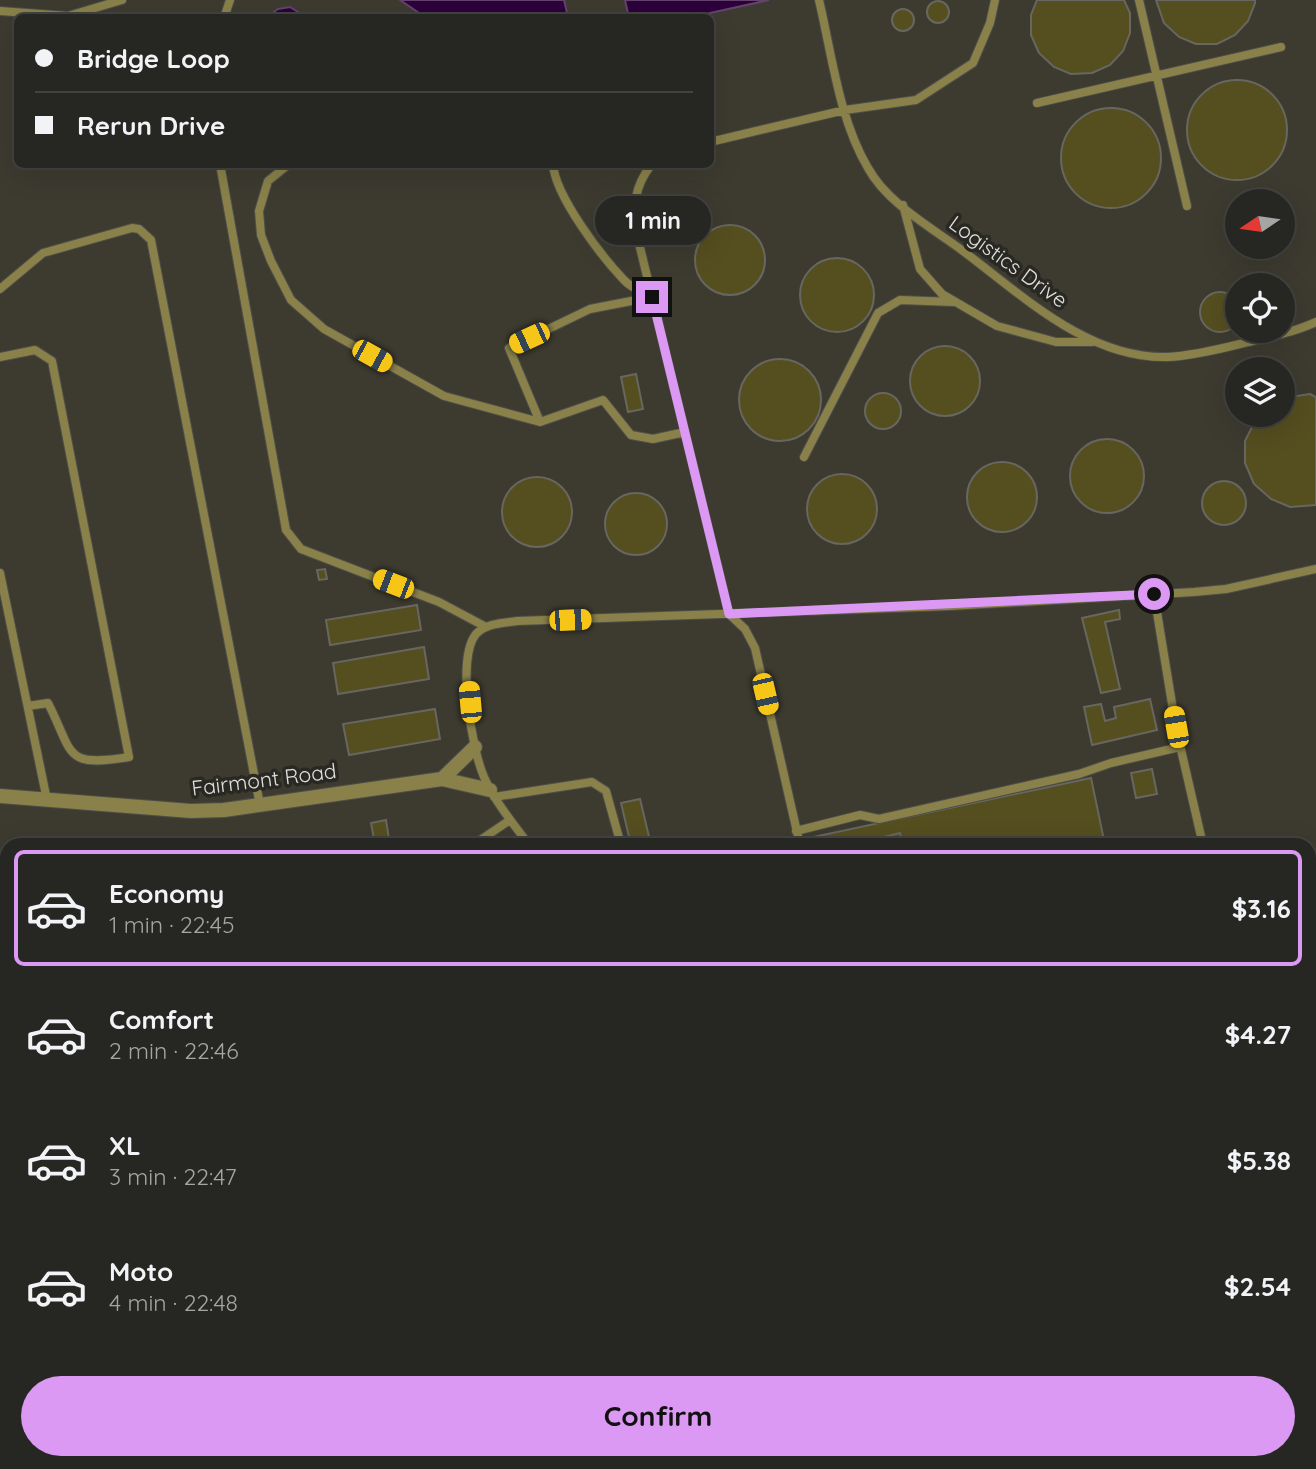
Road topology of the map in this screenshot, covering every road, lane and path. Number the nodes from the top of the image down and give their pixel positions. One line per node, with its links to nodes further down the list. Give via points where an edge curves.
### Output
1 (122, 0): 7 (lane)
2 (819, 0): 11 (lane, Logistics Drive)
3 (995, 0): 11 (lane, via 973,64 916,100)
4 (1139, 0): 9 (lane)
5 (0, 11): 6 (lane)
6 (41, 14)
7 (75, 14)
8 (1281, 47): 9 (lane)
9 (1157, 76): 10 (lane); 18 (lane)
10 (1037, 103)
11 (845, 110): 12 (lane); 17 (lane, Logistics Drive, via 867,168)
12 (714, 141)
13 (221, 168): 32 (lane, via 286,530 301,548 439,602)
14 (284, 168): 25 (lane, via 268,181 259,211 267,253 291,300 324,329 444,396)
15 (555, 168): 20 (lane, via 559,187 605,257 626,283)
16 (649, 168): 20 (lane, via 638,185 633,209)
17 (903, 205): 21 (lane, via 920,269 942,294); 23 (lane, Logistics Drive, via 1031,302)
18 (1188, 206)
19 (0, 289): 40 (lane, via 43,253 58,247 132,228 151,240)
20 (652, 297): 25 (lane, via 590,309 509,348); 26 (lane)
21 (956, 302): 23 (lane, via 1009,329 1056,342); 27 (lane, via 900,300 878,313)
22 (1316, 322): 23 (lane, Logistics Drive, via 1194,355 1130,353)
23 (1095, 342)
24 (0, 358): 33 (lane, via 35,350 52,361 129,757 84,762 72,754 48,703)
25 (540, 422): 26 (lane, via 603,400 631,435 653,439)
26 (685, 432): 31 (lane)
27 (804, 457)
28 (1316, 569): 30 (lane, via 1226,589)
29 (0, 573): 33 (lane)
30 (1154, 594): 31 (lane); 35 (lane)
31 (729, 614): 32 (lane, via 517,621); 42 (lane, via 745,629 755,648)
32 (486, 627): 34 (lane, via 477,634 468,658)
33 (29, 706): 39 (lane)
34 (475, 747): 36 (street); 37 (lane)
35 (1180, 747): 42 (lane, via 879,819 860,816); 47 (lane)
36 (442, 779): 37 (street, Fairmont Road); 40 (street, Fairmont Road)
37 (492, 794): 41 (lane); 45 (lane, via 592,782 606,791)
38 (0, 796): 39 (street, Fairmont Road)
39 (47, 800): 40 (street, Fairmont Road, via 191,811)
40 (260, 804)
41 (510, 820): 43 (lane); 44 (lane)
42 (796, 831): 46 (lane)
43 (483, 838)
44 (524, 838)
45 (619, 838)
46 (798, 838)
47 (1201, 838)

